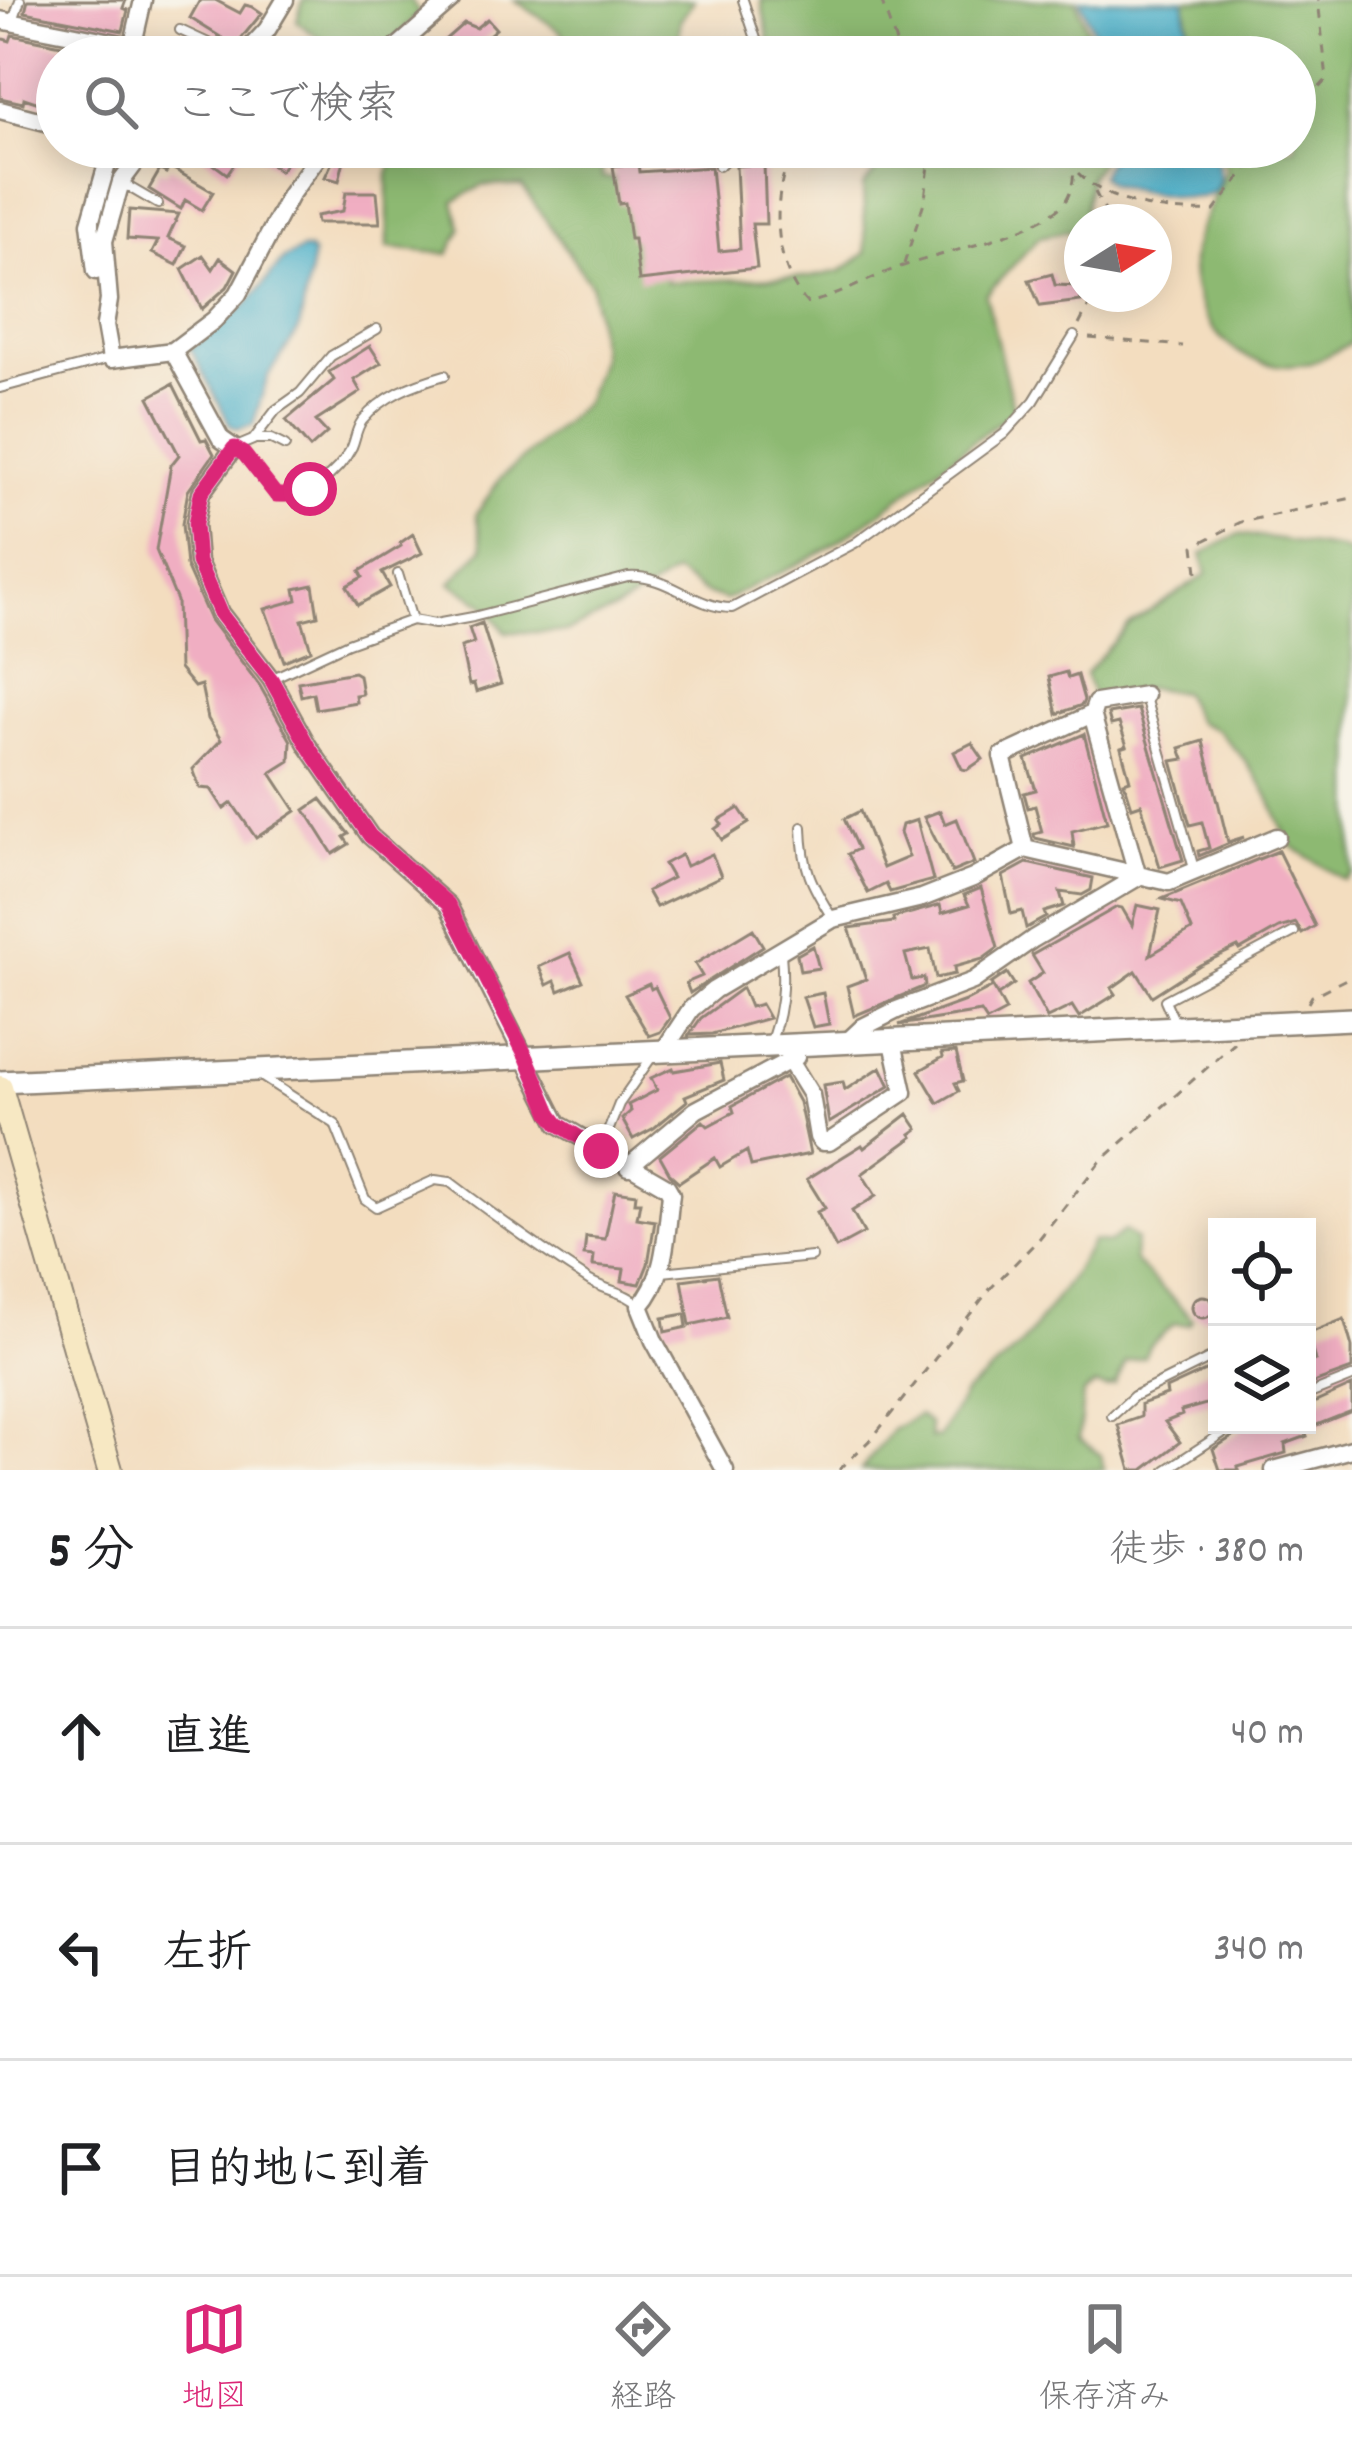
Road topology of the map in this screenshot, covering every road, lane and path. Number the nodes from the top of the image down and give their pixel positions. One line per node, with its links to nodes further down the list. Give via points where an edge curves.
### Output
1 (20, 0): 8 (lane)
2 (143, 0): 11 (street)
3 (285, 0): 13 (street)
4 (451, 0): 14 (street)
5 (742, 0): 15 (lane)
6 (881, 0): 16 (path)
7 (1318, 0): 17 (path, via 1327,79)
8 (6, 21): 10 (street)
9 (180, 30): 12 (lane)
10 (68, 36)
11 (135, 36)
12 (193, 36)
13 (261, 36)
14 (410, 36)
15 (755, 36)
16 (894, 36)
17 (1316, 91)
18 (0, 110): 19 (street)
19 (36, 119)
20 (106, 168): 34 (street, via 90,223)
21 (131, 168): 28 (street)
22 (310, 168): 38 (street, via 238,294)
23 (785, 168): 32 (path, via 777,230 807,303)
24 (929, 168): 32 (path)
25 (1075, 168): 27 (path)
26 (1245, 168): 29 (path, via 1214,212 1115,200)
27 (1076, 172): 29 (path); 32 (path, via 1051,214)
28 (121, 182): 30 (lane); 34 (street, via 104,241)
29 (1095, 190): 31 (path)
30 (158, 204)
31 (1102, 204)
32 (903, 266)
33 (1086, 312): 36 (path)
34 (105, 325): 39 (street)
35 (377, 329): 42 (lane, via 331,356)
36 (1074, 336): 37 (path); 48 (lane, via 1004,434 855,543 732,608 714,608 645,576 436,624)
37 (1183, 346)
38 (172, 351): 39 (street); 44 (street, via 221,439)
39 (111, 359): 41 (lane)
40 (445, 375): 44 (lane, via 388,397 359,424 337,468 298,495 276,495)
41 (0, 388)
42 (253, 440): 43 (lane); 44 (lane)
43 (286, 446)
44 (234, 448): 49 (street, via 201,493 198,562 220,613)
45 (1352, 498): 46 (path, via 1233,525 1193,546)
46 (1197, 572)
47 (398, 574): 48 (lane)
48 (412, 620): 49 (lane)
49 (271, 679): 70 (street, via 370,836 448,904)
50 (1145, 695): 51 (street, via 1096,703); 55 (lane)
51 (1093, 714): 54 (street, via 1002,755); 56 (street)
52 (802, 827): 57 (lane, via 803,863)
53 (1276, 836): 55 (street)
54 (1025, 849): 56 (street); 57 (street, via 922,898)
55 (1195, 872): 56 (street, via 1169,882)
56 (1138, 877): 66 (street, via 973,982 897,1010)
57 (832, 919): 59 (street)
58 (1294, 932): 64 (lane, via 1165,1000)
59 (781, 949): 68 (lane, via 784,988); 69 (street, via 691,1009)
60 (1352, 976): 62 (path, via 1312,996)
61 (1352, 1018): 62 (street)
62 (1307, 1020): 63 (street)
63 (1251, 1024): 64 (street); 87 (path, via 1100,1162)
64 (1176, 1027): 65 (street)
65 (892, 1038): 66 (street); 71 (street, via 904,1092 829,1142 818,1137 811,1095)
66 (849, 1040): 67 (street)
67 (807, 1042): 68 (street); 71 (street)
68 (769, 1045): 69 (street)
69 (660, 1051): 70 (street); 74 (lane, via 619,1104)
70 (527, 1058): 72 (street); 74 (street, via 558,1124)
71 (790, 1061): 75 (street, via 696,1110)
72 (254, 1070): 73 (street); 78 (lane, via 335,1124 365,1199 376,1207 435,1180 450,1182 526,1240)
73 (0, 1085): 85 (main road)
74 (601, 1151): 75 (street)
75 (628, 1168): 77 (street, via 671,1194)
76 (812, 1257): 77 (lane)
77 (660, 1271): 78 (street)
78 (640, 1306): 86 (street)
79 (1208, 1359): 82 (lane, via 1134,1396)
80 (1352, 1376): 81 (lane)
81 (1316, 1390)
82 (1112, 1416)
83 (1221, 1434): 88 (lane)
84 (1352, 1449): 89 (street)
85 (110, 1470)
86 (725, 1470)
87 (838, 1470)
88 (1166, 1470)
89 (1274, 1470)

